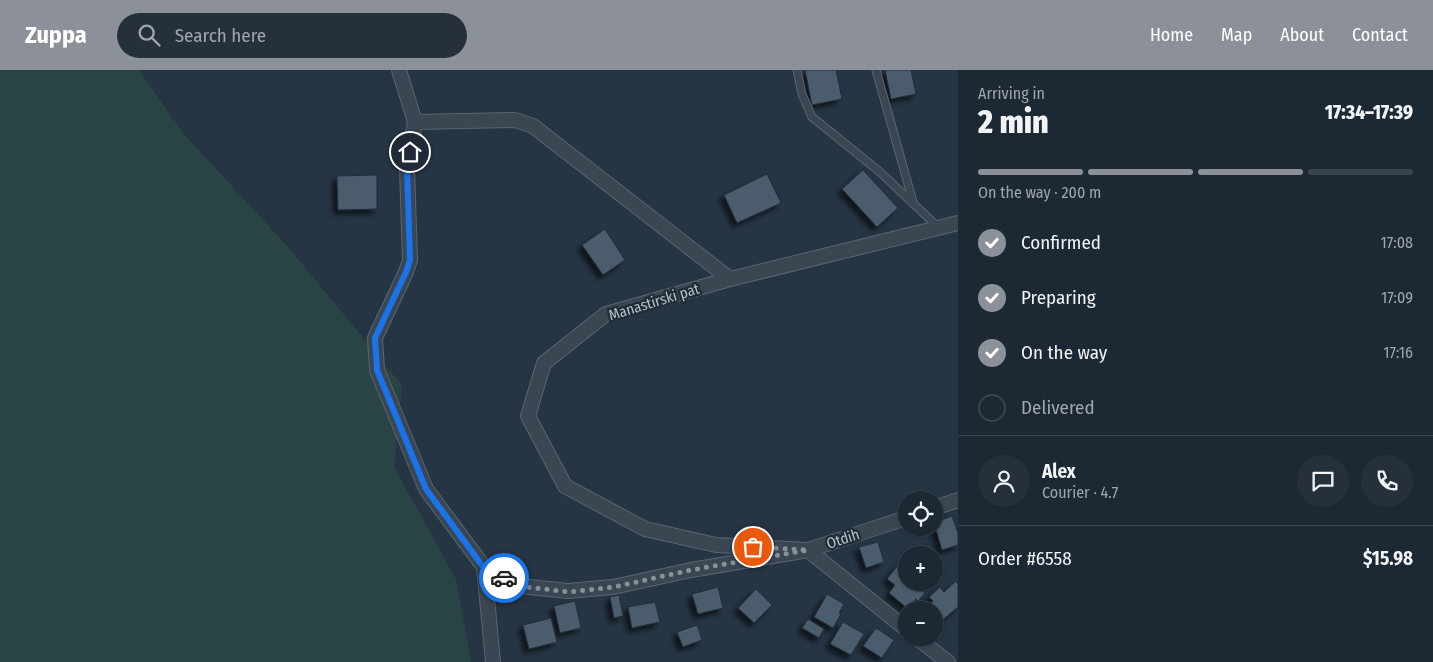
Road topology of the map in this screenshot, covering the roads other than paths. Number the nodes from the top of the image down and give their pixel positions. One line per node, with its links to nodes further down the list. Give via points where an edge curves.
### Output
1 (399, 70): 4 (street, Otdih)
2 (797, 70): 5 (lane, via 802,94 812,117)
3 (876, 70): 5 (lane)
4 (415, 122): 8 (street, via 515,120 533,126); 13 (street, Otdih, via 407,168 410,260 375,338 377,370 426,489)
5 (914, 204): 7 (lane)
6 (958, 223): 7 (street, Manastirski pat)
7 (940, 228): 8 (street, Manastirski pat)
8 (730, 279): 12 (street, Manastirski pat, via 606,314 544,363 528,416 565,486 645,529 716,545)
9 (958, 500): 10 (street)
10 (943, 505)
11 (898, 521): 12 (street, Otdih)
12 (808, 550): 13 (street, Otdih, via 614,587 568,592 520,586); 14 (street)
13 (484, 568): 16 (street)
14 (898, 623)
15 (927, 646): 17 (street)
16 (493, 662)
17 (948, 662)

